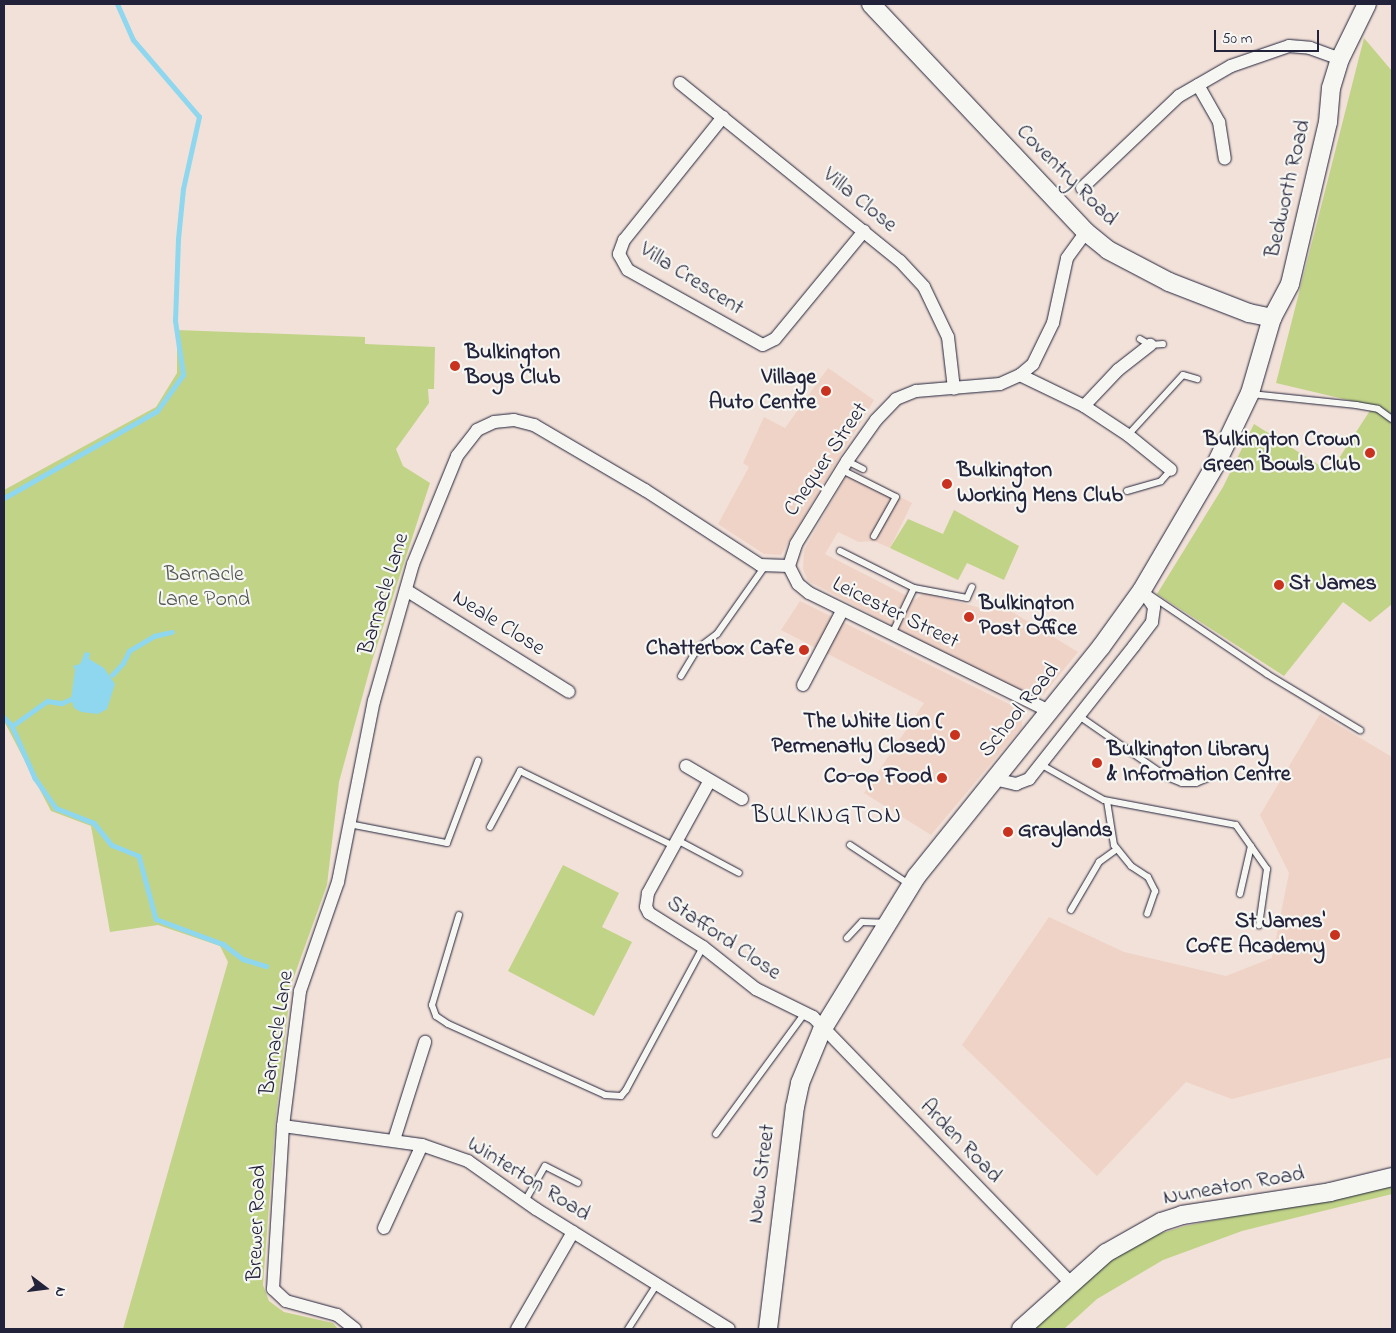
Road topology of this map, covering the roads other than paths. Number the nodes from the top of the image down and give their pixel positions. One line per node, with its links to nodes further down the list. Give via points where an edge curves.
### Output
1 (871, 4): 10 (main road, Coventry Road)
2 (1367, 4): 3 (main road, Bedworth Road)
3 (1340, 59): 5 (street, via 1300,46 1279,48 1231,66); 11 (main road, Bedworth Road, via 1331,88 1328,122 1306,225 1290,284)
4 (680, 83): 6 (street, Villa Close)
5 (1198, 85): 7 (street, via 1219,122); 8 (street, via 1163,110)
6 (723, 116): 9 (street, Villa Close); 9 (street, Villa Crescent, via 624,240 619,254 628,270 763,345 775,340)
7 (1225, 159)
8 (1082, 188)
9 (864, 231): 16 (street, Villa Close, via 905,266 935,304 948,337)
10 (1086, 232): 11 (main road, Coventry Road, via 1108,250 1168,282 1249,313); 14 (street, Chequer Street, via 1067,258 1048,339 1033,364)
11 (1272, 318): 17 (main road, Bedworth Road)
12 (1145, 342): 13 (lane); 18 (street)
13 (1163, 344)
14 (1020, 375): 16 (street, Chequer Street, via 986,387); 18 (street)
15 (1197, 379): 20 (lane, via 1183,375)
16 (954, 389): 21 (street, Chequer Street, via 916,391 896,399 876,420)
17 (1251, 389): 19 (lane, via 1378,409); 32 (main road, School Road, via 1216,464)
18 (1084, 406): 20 (street)
19 (1392, 419)
20 (1128, 435): 23 (street)
21 (845, 465): 22 (lane); 25 (lane, via 896,498); 28 (street, Chequer Street, via 796,544)
22 (863, 469)
23 (1171, 470): 24 (lane, via 1161,481)
24 (1128, 491)
25 (874, 536)
26 (840, 551): 30 (lane)
27 (765, 566): 28 (street); 31 (street, Barnacle Lane, via 534,425 504,420 477,430 457,456 438,498); 35 (lane, via 717,634 697,648)
28 (789, 566): 33 (street, Leicester Street, via 803,588)
29 (972, 587): 30 (lane, via 967,598)
30 (914, 588): 34 (lane)
31 (406, 590): 37 (street, Neale Close); 49 (street, Barnacle Lane, via 374,701)
32 (1142, 590): 38 (main road, School Road); 39 (street, via 1154,607 1152,622); 40 (lane, via 1267,674)
33 (842, 611): 34 (street, Leicester Street); 36 (street)
34 (892, 635): 38 (street, Leicester Street)
35 (682, 676)
36 (803, 685)
37 (568, 692)
38 (1049, 712): 45 (main road, School Road)
39 (1079, 716): 42 (street); 44 (lane, via 1167,777 1182,783 1196,783)
40 (1360, 730)
41 (478, 761): 49 (lane, via 447,843)
42 (1040, 764): 45 (street, via 1029,778 1016,784); 48 (lane, via 1079,789)
43 (686, 766): 46 (street)
44 (1210, 777)
45 (994, 779): 56 (main road, School Road)
46 (709, 782): 47 (street); 51 (street, Stafford Close)
47 (742, 799)
48 (1107, 801): 53 (lane, via 1230,823 1240,829); 54 (lane)
49 (348, 824): 68 (street, Barnacle Lane, via 338,882 300,991)
50 (490, 826): 51 (lane, via 520,771)
51 (674, 842): 55 (lane); 64 (street, Stafford Close, via 648,893 646,907 654,919)
52 (850, 845): 56 (lane)
53 (1251, 846): 57 (lane); 62 (lane, via 1267,869 1268,876)
54 (1117, 849): 58 (lane, via 1099,862); 59 (lane, via 1131,866 1148,877 1155,891)
55 (739, 873)
56 (910, 884): 61 (main road, School Road)
57 (1240, 894)
58 (1071, 910)
59 (1147, 914)
60 (458, 916): 64 (lane, via 432,1005 436,1016 604,1095 621,1096 626,1090)
61 (885, 923): 63 (lane, via 862,922); 66 (main road, School Road)
62 (1258, 925)
63 (847, 938)
64 (703, 947): 65 (street, Stafford Close, via 756,989)
65 (806, 1012): 66 (street, Stafford Close); 69 (lane)
66 (822, 1030): 77 (street, Arden Road); 83 (main road, New Street, via 803,1076 795,1107)
67 (425, 1042): 70 (street)
68 (283, 1126): 70 (street, Winterton Road); 79 (street, Brewer Road, via 273,1289 286,1301 337,1316)
69 (716, 1134)
70 (394, 1140): 71 (street, Winterton Road)
71 (422, 1145): 74 (street, Winterton Road, via 468,1160); 75 (street)
72 (1392, 1177): 77 (main road, Nuneaton Road, via 1330,1192 1182,1215 1120,1243)
73 (578, 1183): 74 (lane, via 545,1166)
74 (525, 1201): 76 (street, Winterton Road)
75 (384, 1228)
76 (573, 1232): 78 (street, Winterton Road); 80 (street)
77 (1070, 1282): 84 (main road, Nuneaton Road)
78 (656, 1284): 81 (lane); 82 (street, Winterton Road)
79 (355, 1329)
80 (517, 1329)
81 (628, 1329)
82 (729, 1329)
83 (768, 1329)
84 (1021, 1329)

